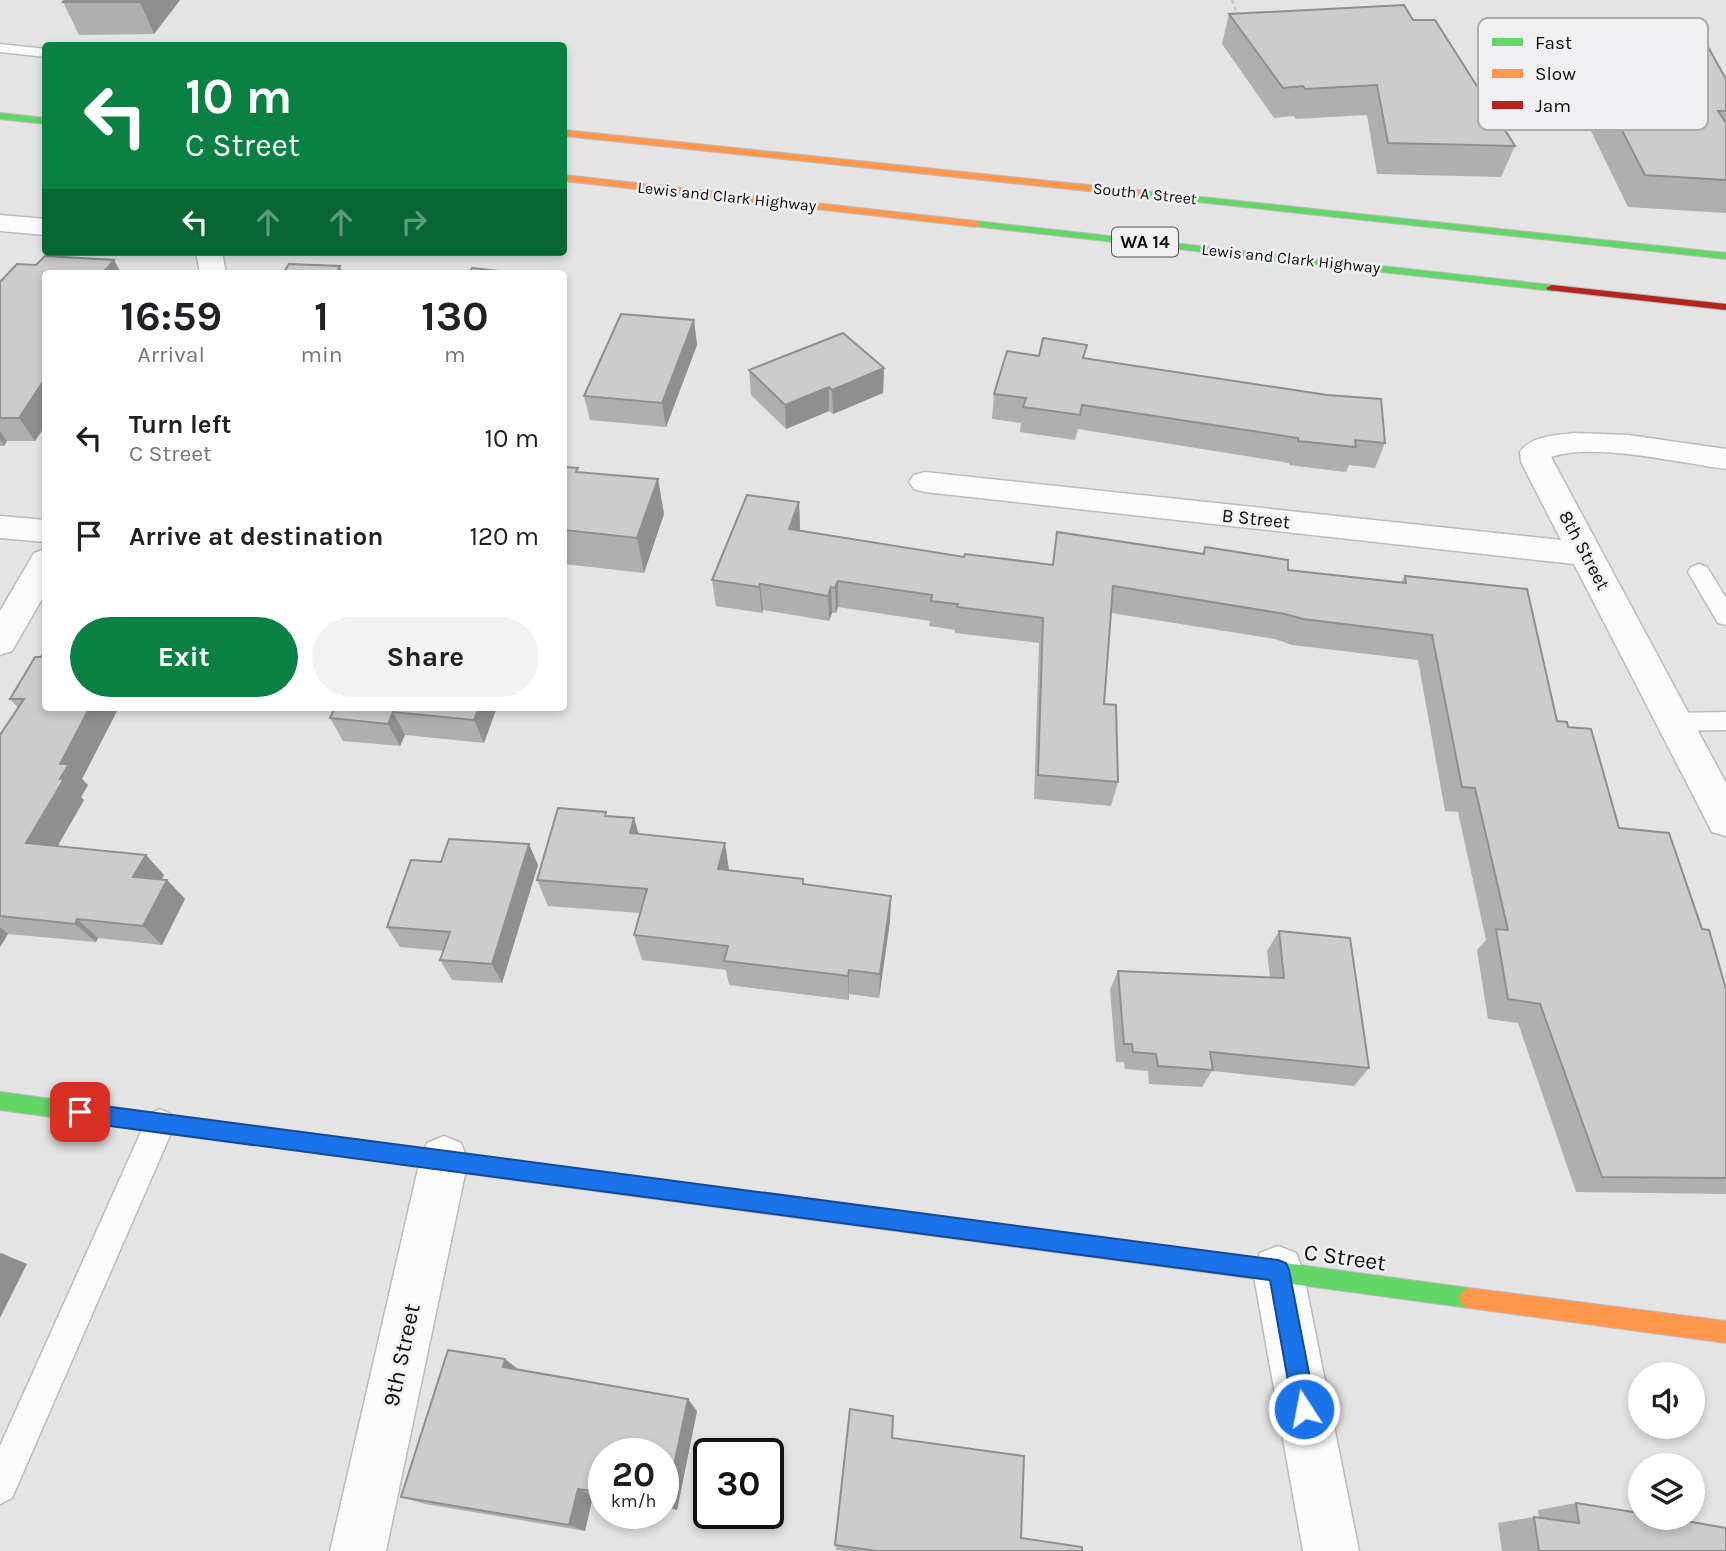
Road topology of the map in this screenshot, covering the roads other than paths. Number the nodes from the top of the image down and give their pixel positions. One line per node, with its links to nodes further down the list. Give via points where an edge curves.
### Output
1 (0, 48): 2 (lane)
2 (42, 53)
3 (0, 116): 4 (main road)
4 (42, 121)
5 (567, 133): 9 (main road, South A Street)
6 (567, 178): 10 (main road, Lewis and Clark Highway / WA 14)
7 (0, 223): 8 (street)
8 (42, 227)
9 (1726, 256)
10 (1726, 307)
11 (1726, 459): 15 (street, 8th Street, via 1593,443 1546,446 1535,452)
12 (925, 482): 15 (street, B Street)
13 (0, 527): 14 (street)
14 (42, 531)
15 (1587, 554): 21 (street, 8th Street)
16 (42, 568): 19 (street)
17 (1699, 572): 18 (lane)
18 (1726, 617)
19 (0, 642)
20 (1726, 721): 21 (lane)
21 (1674, 722): 22 (street, 8th Street)
22 (1726, 820)
23 (0, 1101): 24 (main road, C Street)
24 (160, 1124): 25 (main road, C Street); 28 (lane)
25 (444, 1160): 26 (main road, C Street); 29 (street, 9th Street)
26 (1278, 1270): 27 (main road, C Street); 30 (street)
27 (1726, 1332)
28 (0, 1486)
29 (358, 1551)
30 (1331, 1551)

